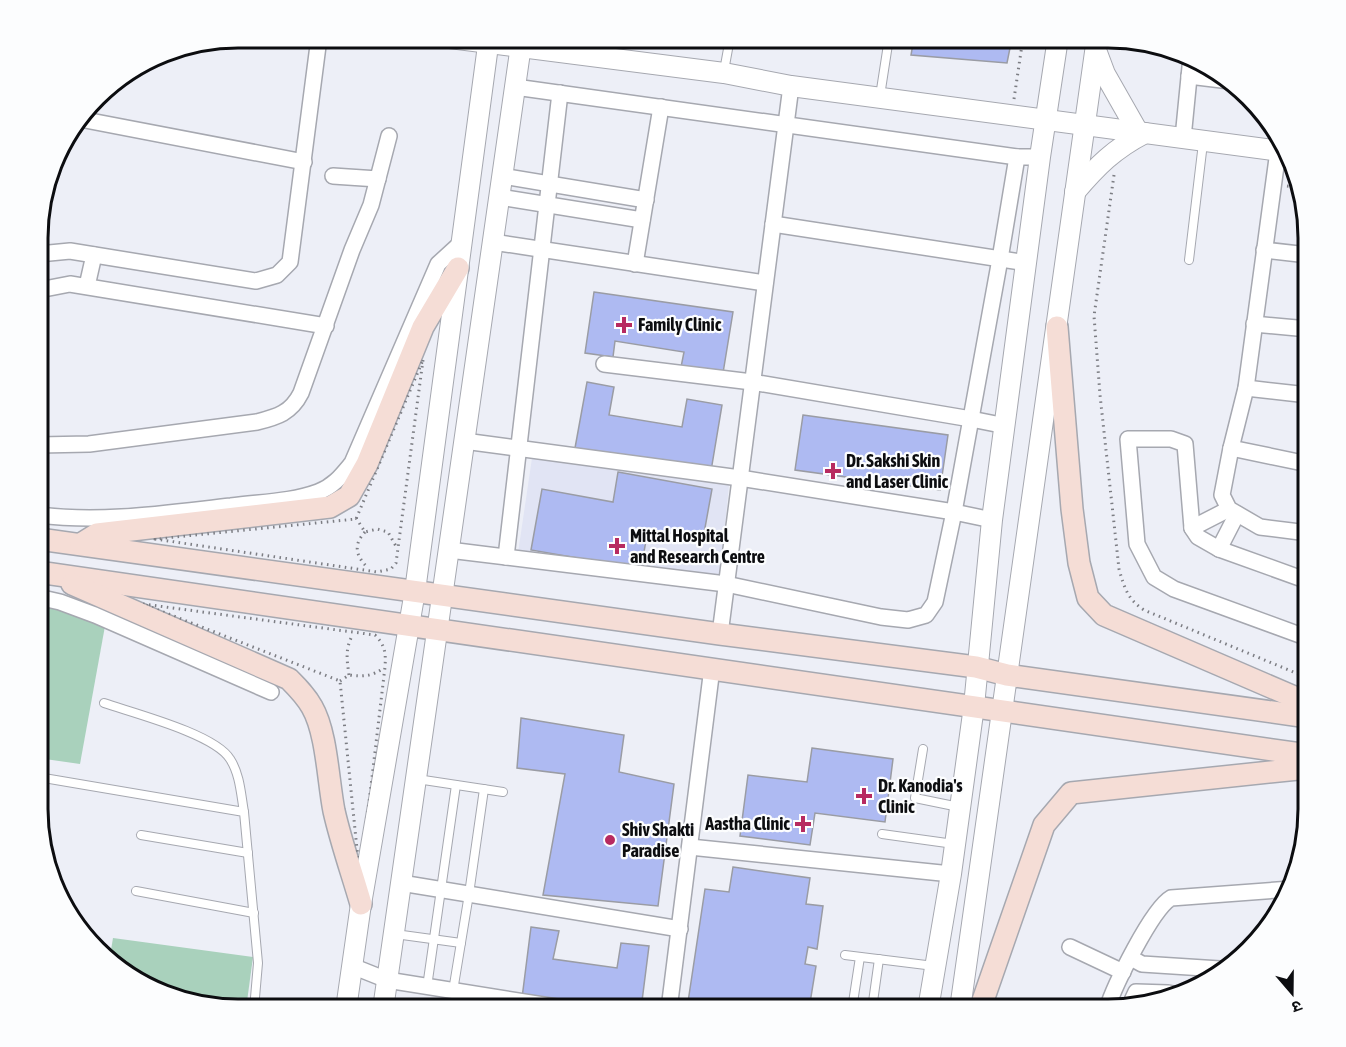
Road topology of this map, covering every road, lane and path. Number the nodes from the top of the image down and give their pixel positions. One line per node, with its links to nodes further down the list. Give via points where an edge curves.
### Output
1 (318, 48): 33 (street)
2 (488, 48): 47 (street)
3 (520, 48): 16 (street)
4 (555, 48): 12 (street)
5 (728, 48): 12 (lane)
6 (887, 48): 18 (lane)
7 (1021, 48): 20 (path)
8 (1057, 48): 21 (street)
9 (1095, 48): 24 (street)
10 (1097, 48): 25 (street, via 1105,74)
11 (1190, 67): 13 (street)
12 (724, 73): 15 (street)
13 (1189, 76): 14 (street); 27 (street)
14 (1211, 79)
15 (791, 86): 18 (street); 23 (street)
16 (515, 87): 17 (street); 35 (street)
17 (560, 93): 19 (street); 37 (street)
18 (879, 98): 20 (street)
19 (661, 107): 23 (street); 42 (street)
20 (1011, 116): 21 (street)
21 (1046, 120): 24 (street); 31 (street)
22 (89, 121): 33 (street)
23 (786, 125): 30 (street); 45 (street)
24 (1084, 126): 25 (street); 40 (street)
25 (1142, 133): 27 (street); 40 (street, via 1097,166)
26 (389, 136): 36 (street)
27 (1183, 138): 28 (street)
28 (1204, 141): 29 (street); 54 (lane)
29 (1276, 150)
30 (1017, 157): 31 (street); 53 (street)
31 (1040, 157): 55 (street)
32 (1281, 160): 49 (street)
33 (304, 162): 52 (street, via 290,262 277,275 256,281)
34 (333, 176): 36 (street)
35 (502, 176): 37 (street); 41 (street)
36 (378, 179): 62 (street)
37 (549, 184): 42 (street); 43 (street)
38 (1285, 186): 39 (path)
39 (1291, 187)
40 (1075, 192): 63 (street)
41 (499, 197): 43 (street); 46 (street)
42 (646, 200): 44 (street)
43 (547, 206): 44 (street); 48 (street)
44 (642, 220): 56 (street)
45 (773, 224): 53 (street); 58 (street)
46 (492, 242): 48 (street); 71 (street)
47 (461, 243): 57 (street); 80 (street, via 438,264 352,463 336,483 291,498 155,514 79,519)
48 (542, 250): 56 (street); 73 (street)
49 (1264, 250): 51 (street); 61 (street)
50 (48, 253): 52 (street, via 70,251)
51 (1298, 254)
52 (94, 255): 59 (street)
53 (1000, 259): 55 (street); 69 (street)
54 (1189, 260)
55 (1027, 263): 70 (street)
56 (635, 264): 58 (street)
57 (458, 268): 77 (main road, via 423,327 368,464); 96 (street)
58 (765, 284): 66 (street)
59 (87, 286): 60 (street); 62 (street)
60 (48, 288)
61 (1254, 324): 64 (street); 67 (street)
62 (326, 326): 72 (street, via 295,405 279,416 89,444)
63 (1058, 327): 108 (street); 111 (main road, via 1072,509 1078,563 1088,598 1104,615)
64 (1298, 328)
65 (604, 364): 66 (street)
66 (752, 382): 69 (street); 76 (street)
67 (1246, 388): 68 (street); 74 (street)
68 (1298, 394)
69 (971, 419): 70 (street); 79 (street)
70 (1006, 426): 81 (street)
71 (464, 441): 73 (street); 89 (street)
72 (48, 445)
73 (519, 448): 76 (street); 90 (street)
74 (1231, 448): 75 (street); 78 (street, via 1222,495)
75 (1298, 462)
76 (740, 478): 79 (street); 95 (street)
77 (344, 499): 83 (path); 86 (main road, via 330,507 97,534)
78 (1233, 511): 82 (street); 84 (street, via 1260,527); 88 (street)
79 (954, 512): 81 (street); 95 (street, via 935,602 926,615 908,620 881,617)
80 (48, 516)
81 (992, 520): 104 (street)
82 (1192, 528): 88 (street, via 1198,537); 103 (street, via 1185,444 1171,439 1128,439 1137,544 1154,577 1174,589)
83 (365, 532): 87 (path, via 388,532); 91 (path, via 356,546)
84 (1298, 532)
85 (48, 539): 86 (main road)
86 (81, 544): 96 (main road)
87 (398, 549)
88 (1219, 549): 94 (street)
89 (449, 550): 90 (street); 97 (street)
90 (506, 557): 95 (street)
91 (371, 571)
92 (48, 574): 99 (main road)
93 (48, 575): 137 (main road, via 289,679 303,693 314,709 334,811)
94 (1298, 577)
95 (726, 584): 102 (street)
96 (415, 591): 97 (main road); 99 (street)
97 (442, 595): 100 (street); 102 (main road)
98 (48, 599): 110 (street, via 95,615)
99 (409, 624): 100 (main road); 106 (street)
100 (437, 628): 105 (main road); 119 (street)
101 (356, 633): 107 (path, via 347,646)
102 (720, 634): 104 (main road)
103 (1298, 635)
104 (976, 667): 108 (main road); 113 (street)
105 (712, 668): 113 (main road); 129 (street)
106 (401, 670): 107 (path, via 385,667 374,675); 137 (street)
107 (350, 675): 109 (path)
108 (1007, 675): 114 (street); 115 (main road)
109 (340, 681)
110 (271, 692)
111 (1298, 699)
112 (104, 703): 125 (lane, via 216,745 229,756 236,771)
113 (974, 706): 114 (main road); 124 (street)
114 (1002, 711): 117 (main road); 165 (street)
115 (1298, 716)
116 (923, 749): 124 (lane, via 915,798)
117 (1298, 754)
118 (1298, 769): 166 (main road, via 1071,793 1044,825)
119 (416, 778): 121 (lane); 132 (street)
120 (48, 779): 125 (lane)
121 (456, 784): 122 (lane); 133 (lane)
122 (484, 789): 123 (lane); 136 (lane)
123 (503, 792)
124 (960, 807): 128 (street)
125 (244, 812): 130 (lane)
126 (882, 834): 128 (lane)
127 (141, 835): 130 (lane)
128 (955, 844): 131 (street)
129 (690, 846): 131 (street); 139 (street)
130 (248, 853): 138 (lane)
131 (951, 874): 149 (street)
132 (401, 883): 133 (street); 140 (street)
133 (442, 890): 136 (street); 141 (lane)
134 (1280, 890): 146 (street, via 1171,898 1156,912)
135 (136, 891): 138 (lane)
136 (469, 894): 139 (street); 142 (lane)
137 (361, 904): 148 (street)
138 (254, 913): 157 (lane, via 258,963)
139 (680, 929): 161 (street)
140 (394, 934): 141 (lane); 152 (street)
141 (434, 940): 142 (lane); 153 (lane)
142 (461, 943): 154 (lane)
143 (1070, 947): 151 (street)
144 (845, 955): 145 (lane)
145 (860, 957): 147 (lane); 162 (lane)
146 (1131, 958): 150 (street, via 1142,964); 151 (street)
147 (879, 959): 149 (lane); 163 (lane)
148 (352, 966): 152 (street); 158 (street)
149 (936, 966): 164 (street)
150 (1211, 968)
151 (1123, 972): 167 (street)
152 (387, 980): 153 (street); 159 (street)
153 (427, 987): 154 (street)
154 (453, 991): 160 (street)
155 (1158, 993): 156 (street, via 1136,992)
156 (1134, 997)
157 (255, 999)
158 (347, 999)
159 (384, 999)
160 (505, 999)
161 (670, 999)
162 (854, 999)
163 (873, 999)
164 (930, 999)
165 (962, 999)
166 (984, 999)
167 (1111, 999)

